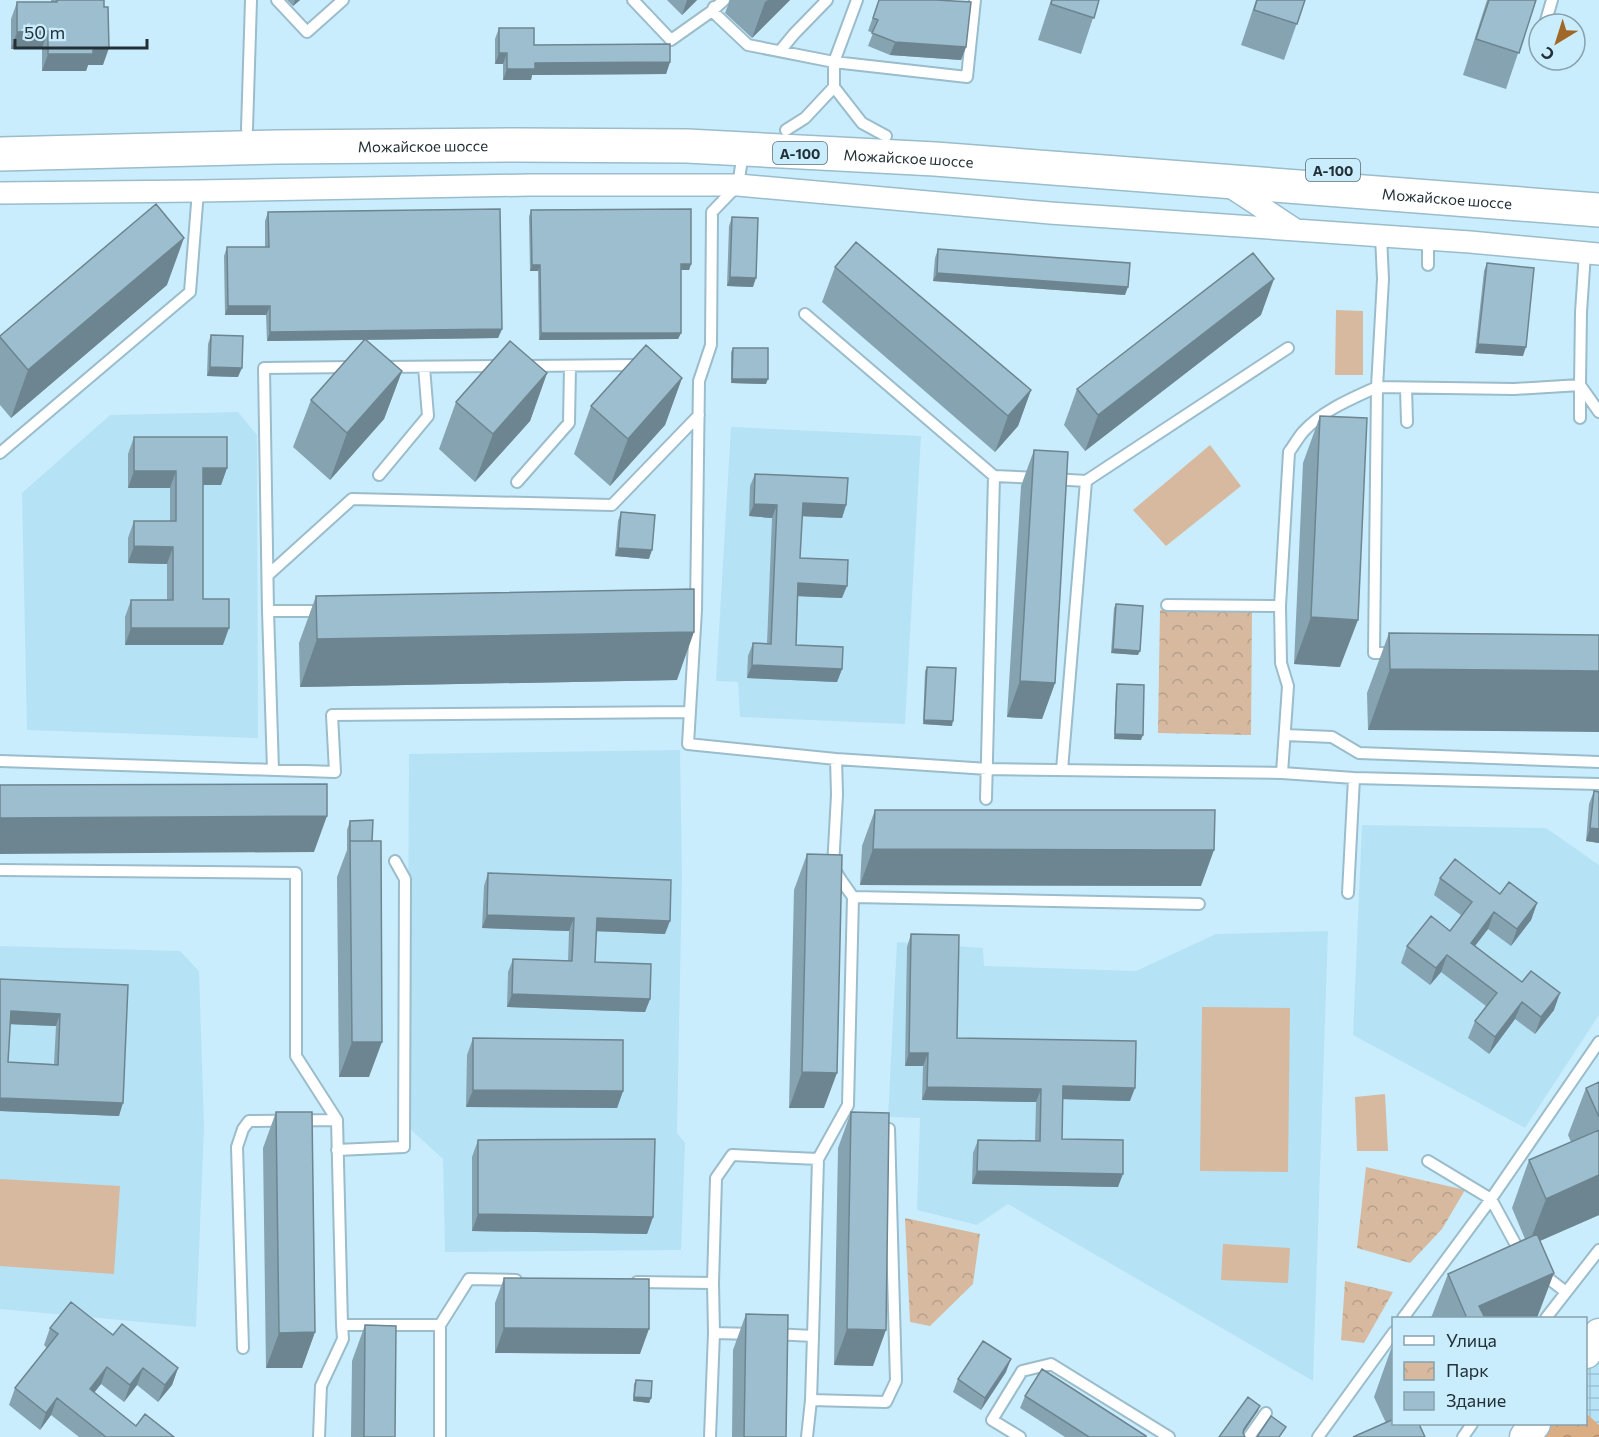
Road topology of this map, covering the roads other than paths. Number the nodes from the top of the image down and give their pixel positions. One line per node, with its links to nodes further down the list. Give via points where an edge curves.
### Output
1 (251, 0): 14 (lane)
2 (277, 0): 3 (lane, via 307,32)
3 (343, 0)
4 (633, 0): 10 (lane, via 671,40)
5 (716, 0): 10 (lane)
6 (724, 0): 10 (lane)
7 (827, 0): 11 (lane)
8 (857, 0): 12 (lane)
9 (975, 0): 12 (lane, via 967,77)
10 (712, 11): 11 (lane, via 748,45)
11 (780, 51): 12 (lane)
12 (834, 62): 13 (lane)
13 (834, 87): 15 (lane, via 805,118); 17 (lane, via 862,123)
14 (247, 129): 15 (main road, Можайское шоссе / А-100, via 515,125); 16 (main road, Можайское шоссе / А-100)
15 (786, 130): 17 (main road, Можайское шоссе / А-100)
16 (0, 133)
17 (886, 136): 22 (main road, Можайское шоссе / А-100)
18 (744, 150): 19 (main road, Можайское шоссе / А-100, via 515,145); 20 (main road, Можайское шоссе / А-100, via 935,159); 21 (lane)
19 (0, 154)
20 (1221, 181): 25 (main road, Можайское шоссе / А-100); 26 (street)
21 (738, 185): 23 (street); 26 (street); 40 (lane, via 712,212 711,345 699,381)
22 (1599, 190)
23 (198, 191): 24 (street); 43 (lane, via 190,292)
24 (0, 193)
25 (1599, 210)
26 (1298, 231): 27 (street)
27 (1381, 236): 28 (street); 37 (lane, via 1383,279)
28 (1428, 239): 29 (street); 30 (lane)
29 (1592, 254): 36 (lane, via 1581,312)
30 (1428, 265)
31 (805, 314): 45 (lane)
32 (1288, 348): 46 (lane)
33 (637, 365): 34 (lane)
34 (570, 366): 35 (lane); 47 (lane, via 569,423)
35 (424, 367): 44 (lane, via 428,416); 48 (lane, via 264,368)
36 (1580, 386): 38 (lane); 39 (lane); 41 (lane)
37 (1377, 387): 38 (lane); 50 (lane, via 1320,417 1289,452); 55 (lane, via 1374,653)
38 (1406, 388): 42 (lane)
39 (1599, 412)
40 (699, 415): 48 (lane, via 612,505 352,499); 52 (lane)
41 (1580, 418)
42 (1407, 422)
43 (0, 453)
44 (379, 475)
45 (994, 476): 46 (lane); 61 (lane)
46 (1086, 481): 63 (lane)
47 (517, 482)
48 (268, 575): 53 (lane)
49 (1167, 605): 50 (lane)
50 (1280, 606): 57 (lane, via 1281,663 1288,686)
51 (684, 610): 52 (lane)
52 (696, 610): 56 (lane)
53 (268, 611): 54 (lane); 62 (lane)
54 (339, 611)
55 (1409, 653)
56 (690, 712): 58 (lane, via 688,744); 62 (lane, via 332,715 335,772)
57 (1285, 735): 60 (lane, via 1332,737 1359,753); 64 (lane)
58 (836, 759): 61 (lane); 71 (lane, via 833,867)
59 (0, 761): 62 (lane)
60 (1599, 762)
61 (988, 769): 63 (lane); 67 (lane)
62 (273, 770)
63 (1062, 770): 64 (lane)
64 (1282, 773): 65 (lane)
65 (1354, 778): 66 (lane); 70 (lane)
66 (1599, 784)
67 (986, 799)
68 (395, 861): 78 (lane, via 405,879 404,1147)
69 (0, 870): 74 (lane, via 296,873 296,1056)
70 (1348, 893)
71 (853, 897): 72 (lane); 77 (lane, via 848,1105)
72 (1199, 904)
73 (1599, 1042): 81 (lane)
74 (338, 1120): 78 (lane); 95 (lane, via 249,1121 243,1129 237,1147)
75 (872, 1127): 97 (lane, via 889,1129 896,1381 886,1402)
76 (845, 1130): 77 (lane)
77 (830, 1137): 79 (lane)
78 (337, 1150): 89 (lane)
79 (819, 1159): 85 (lane, via 732,1155 716,1178); 94 (lane)
80 (1428, 1161): 81 (lane)
81 (1491, 1199): 86 (lane, via 1525,1261); 87 (lane)
82 (1599, 1250): 86 (lane)
83 (528, 1280): 90 (lane, via 470,1279)
84 (620, 1281): 85 (lane)
85 (713, 1283): 91 (lane)
86 (1566, 1292): 88 (lane)
87 (1404, 1317)
88 (1547, 1317)
89 (342, 1325): 90 (lane); 100 (lane, via 343,1339 321,1386)
90 (440, 1325): 101 (lane)
91 (714, 1333): 94 (lane); 102 (lane)
92 (1599, 1334): 96 (main road)
93 (1392, 1335): 107 (lane)
94 (813, 1336): 97 (lane)
95 (243, 1347)
96 (1587, 1352)
97 (811, 1400): 103 (lane)
98 (1266, 1413): 106 (lane)
99 (1534, 1425): 108 (main road)
100 (319, 1437)
101 (440, 1437)
102 (710, 1437)
103 (807, 1437)
104 (1020, 1437): 105 (lane, via 992,1420 1022,1371 1051,1364)
105 (1169, 1437)
106 (1249, 1437)
107 (1318, 1437)
108 (1525, 1437)

